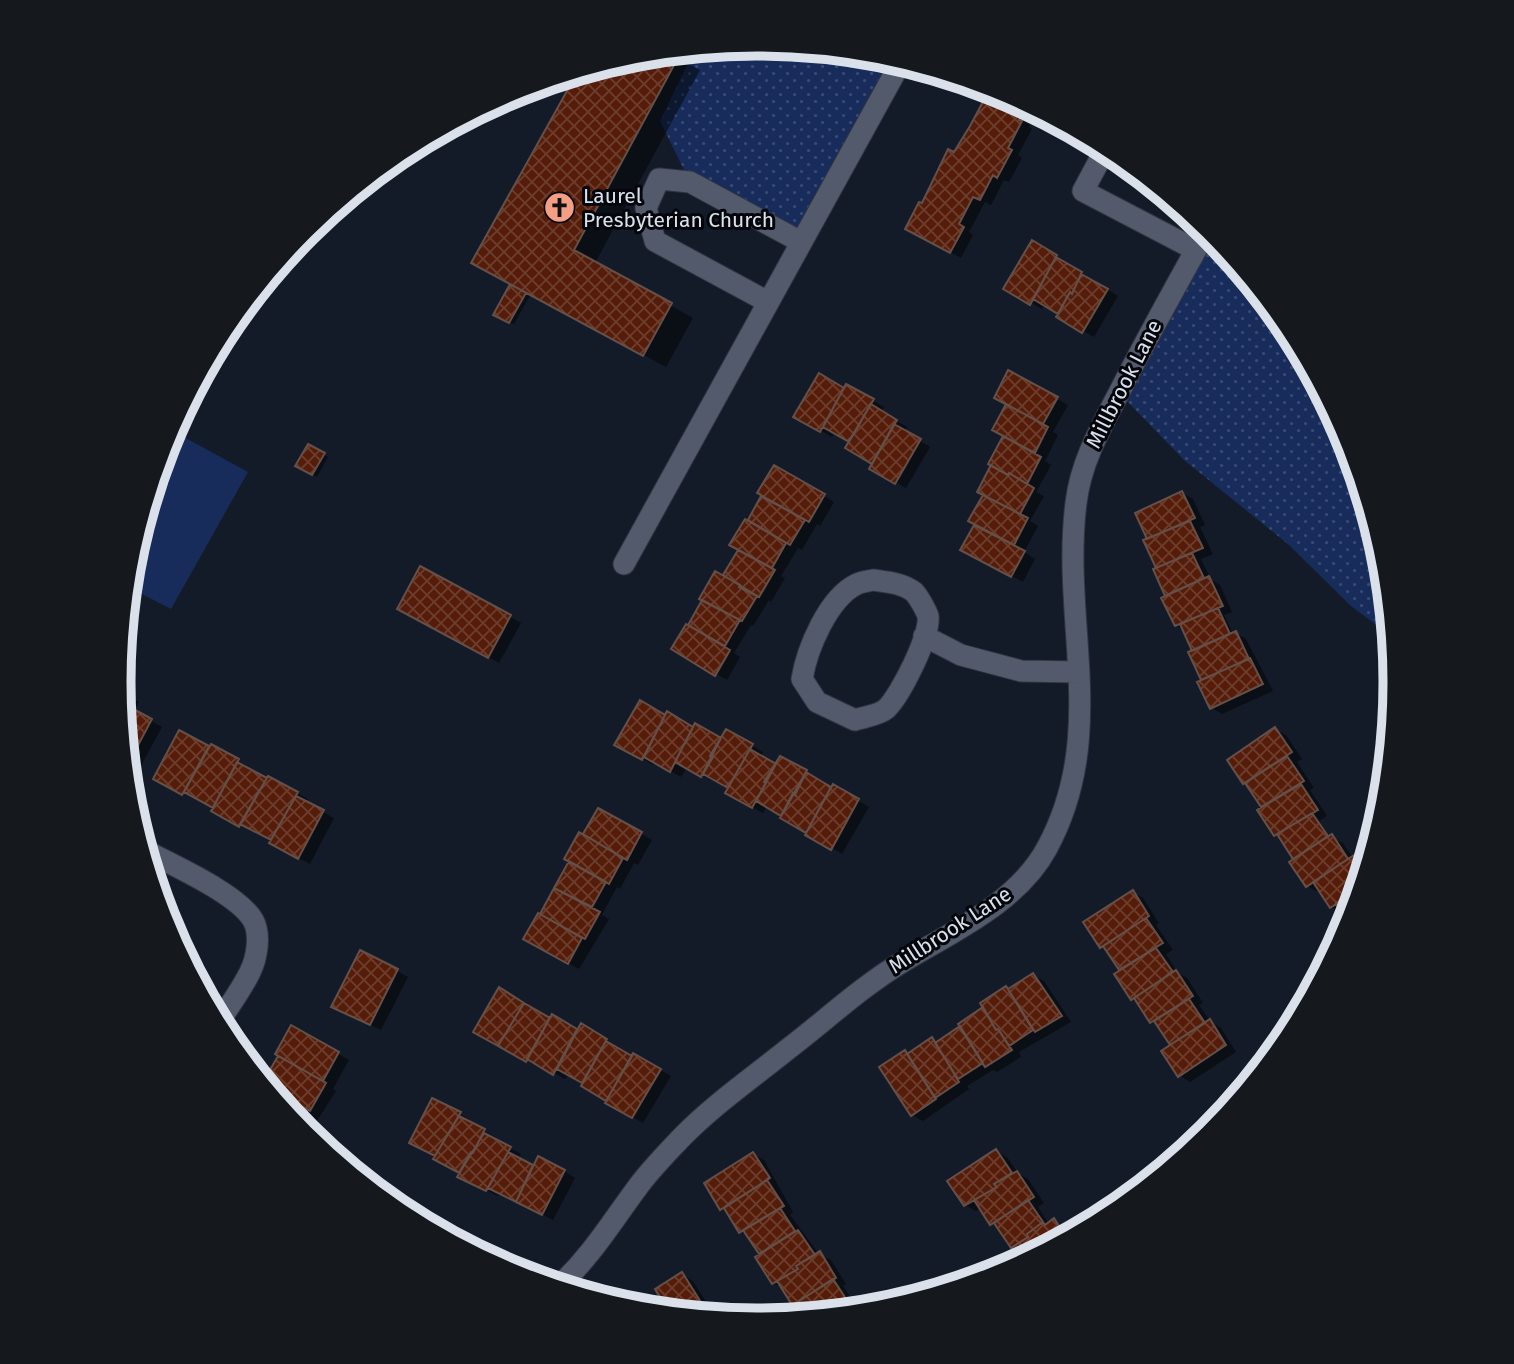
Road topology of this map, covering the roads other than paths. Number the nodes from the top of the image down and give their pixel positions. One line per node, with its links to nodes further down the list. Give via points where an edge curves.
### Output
1 (896, 72): 4 (street)
2 (1100, 159): 5 (street, via 1083,191)
3 (1201, 240): 5 (street, Millbrook Lane)
4 (801, 242): 6 (street); 6 (street, via 690,182 659,179 646,208 655,241)
5 (1196, 250): 9 (street, Millbrook Lane, via 1087,455 1079,479 1074,543)
6 (768, 302): 7 (street)
7 (624, 564)
8 (925, 636): 8 (street, via 928,617 915,593 895,583 873,580 857,584 828,614 811,647 802,679 817,702 855,720 884,711 915,663); 9 (street, via 961,655 1012,669)
9 (1079, 672): 12 (street, Millbrook Lane, via 1082,711 1067,801 1046,849 1030,872 983,914 884,973 683,1136)
10 (156, 857): 11 (street, via 222,893 253,920 256,951 250,972)
11 (225, 1012)
12 (567, 1278)

